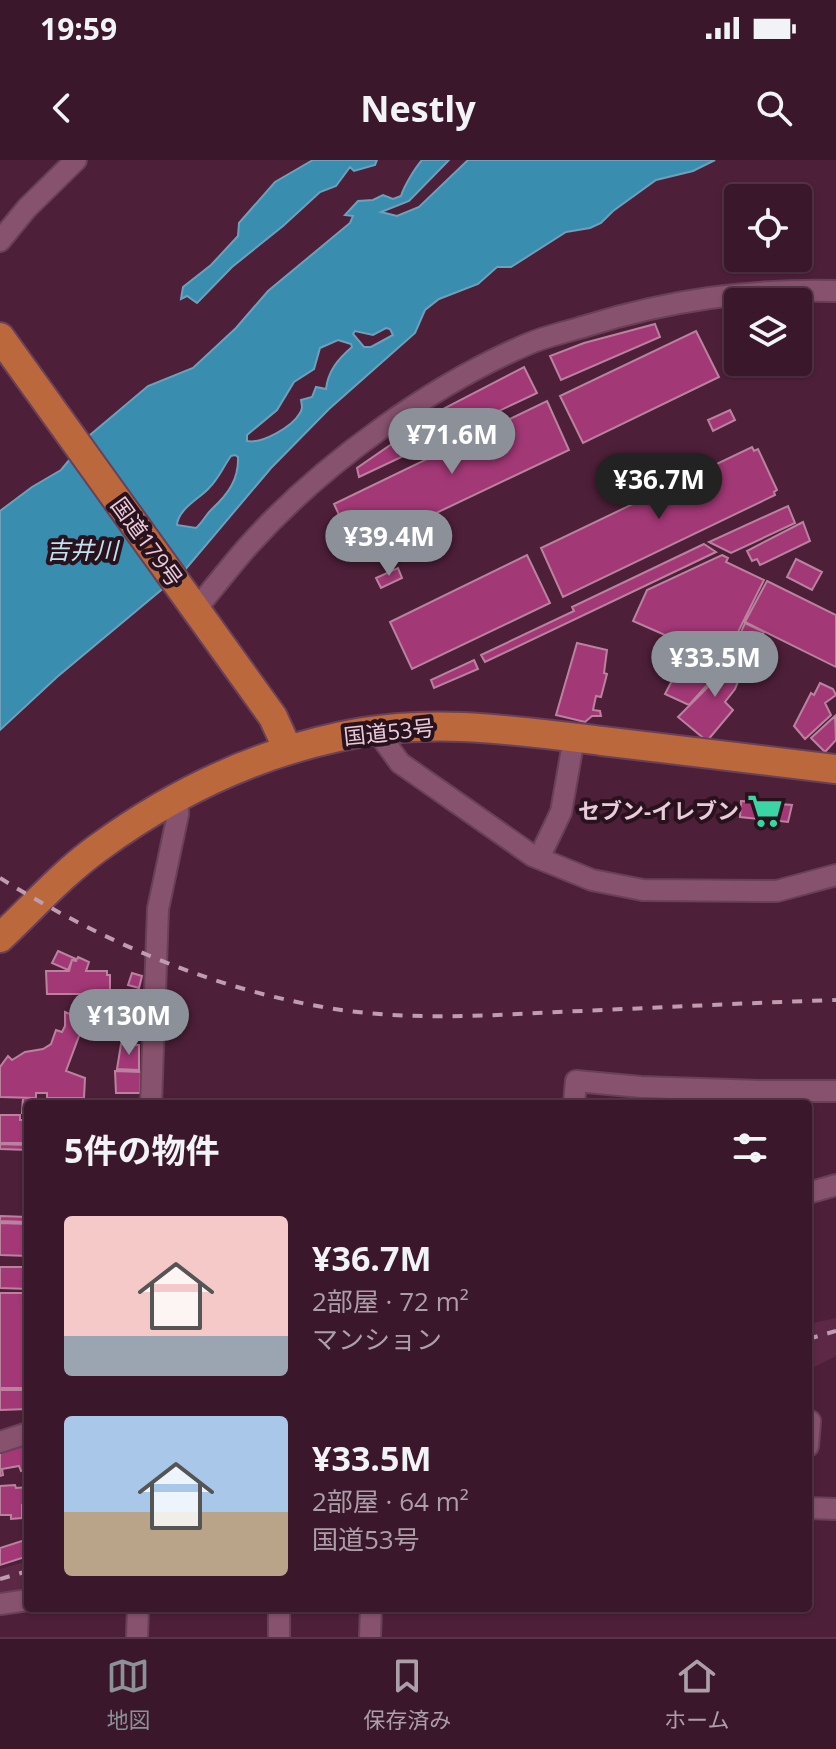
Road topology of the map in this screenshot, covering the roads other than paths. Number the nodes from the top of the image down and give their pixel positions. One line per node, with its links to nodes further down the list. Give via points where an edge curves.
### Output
1 (76, 160): 2 (street)
2 (0, 241)
3 (836, 291): 5 (street, via 714,295 529,343 456,381 338,462 251,543)
4 (0, 337): 5 (highway, 国道179号)
5 (196, 609): 8 (highway, 国道179号, via 273,717)
6 (380, 730): 7 (highway, 国道53号, via 442,726); 8 (highway, 国道53号); 11 (street, via 400,763)
7 (574, 738): 9 (highway, 国道53号); 11 (street, via 561,812)
8 (288, 750): 10 (highway, 国道53号)
9 (836, 769)
10 (178, 797): 13 (highway, 国道53号, via 97,849); 17 (street, via 158,909)
11 (539, 858): 12 (street, via 592,880 643,890 777,891)
12 (836, 875)
13 (0, 938)
14 (836, 1091): 16 (street)
15 (681, 1096): 16 (street); 18 (street, via 576,1081)
16 (760, 1097)
17 (151, 1100)
18 (574, 1100)
19 (836, 1185): 20 (street)
20 (812, 1192)
21 (24, 1434): 22 (street)
22 (0, 1442)
23 (812, 1508): 24 (street)
24 (836, 1509)
25 (24, 1601): 26 (street)
26 (0, 1604)
27 (138, 1612): 30 (street)
28 (279, 1612): 31 (street)
29 (371, 1612): 32 (street)
30 (137, 1637)
31 (279, 1637)
32 (370, 1637)

